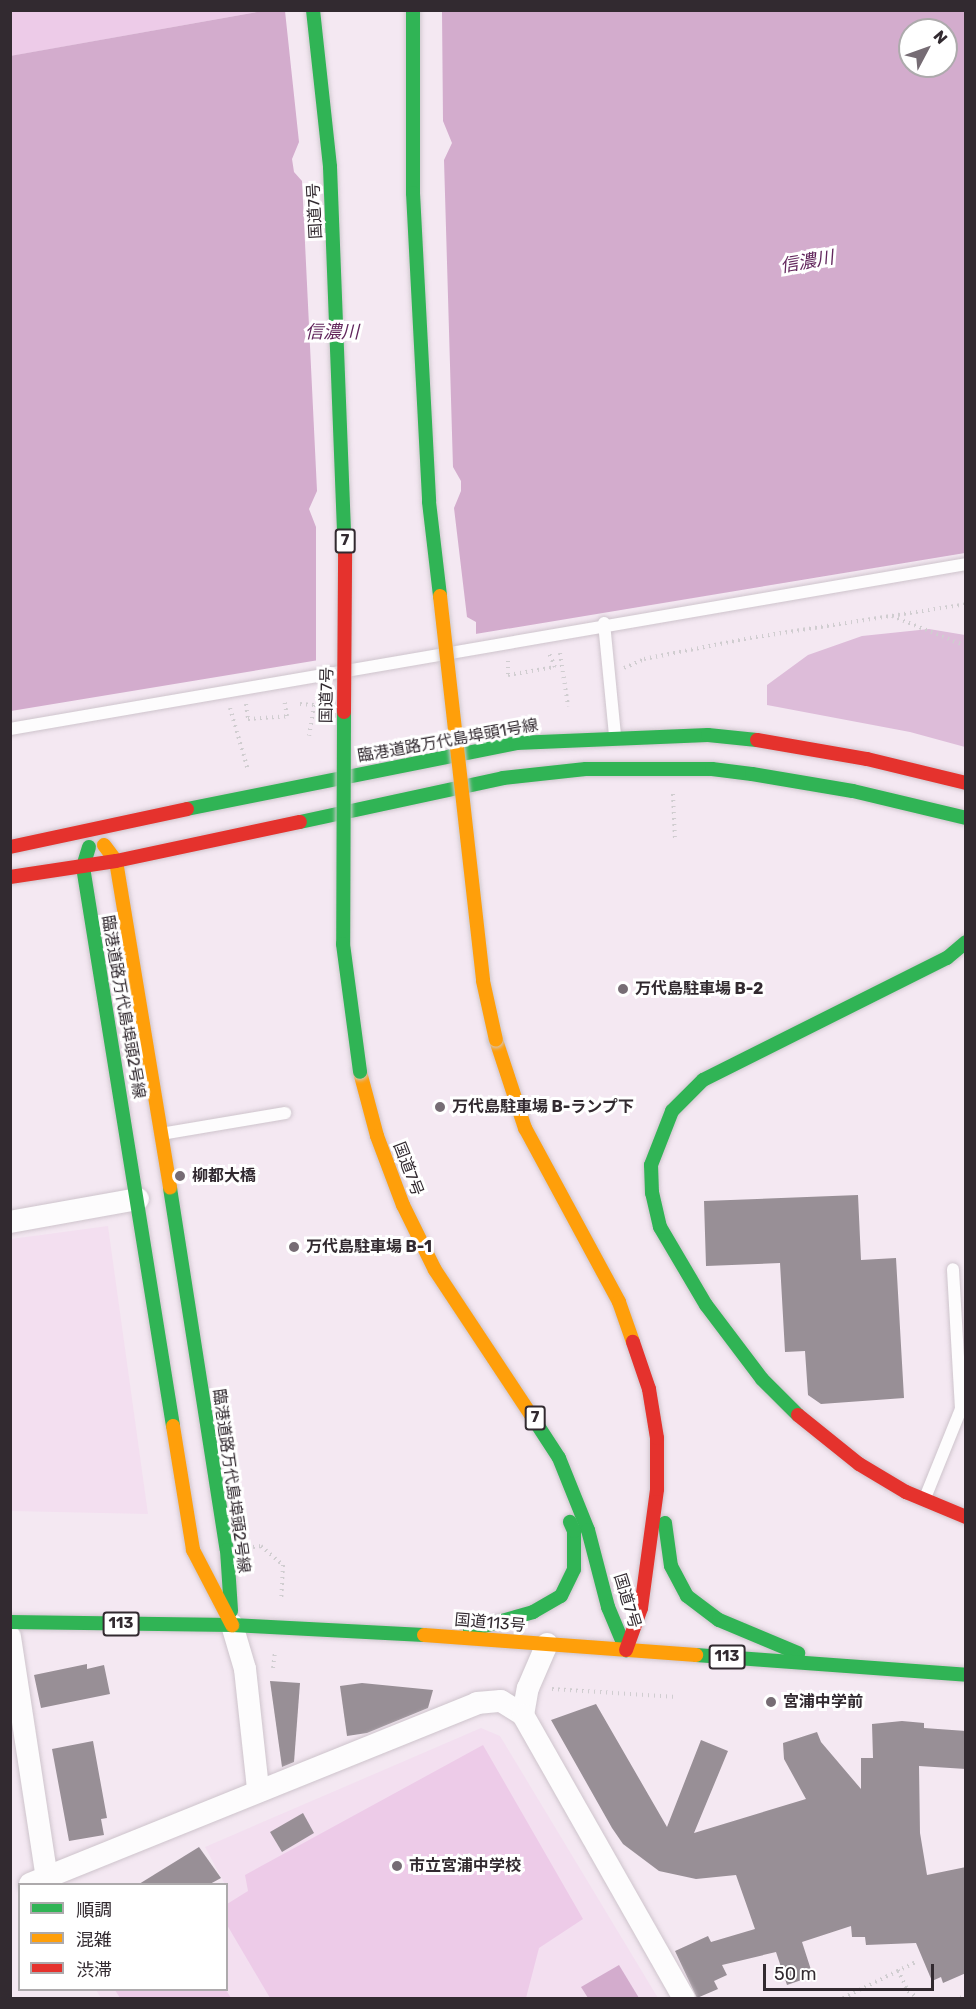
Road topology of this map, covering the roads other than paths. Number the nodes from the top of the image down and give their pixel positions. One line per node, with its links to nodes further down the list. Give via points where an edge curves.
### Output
1 (313, 10): 21 (main road, 国道7号 / 7, bridge, via 330,167 345,506 343,944 360,1072 377,1136 403,1205 435,1270)
2 (413, 10): 20 (main road, 国道7号, bridge, via 412,193 429,502 483,981 496,1040 525,1128 619,1302 649,1389)
3 (966, 564): 4 (lane)
4 (604, 623): 5 (lane); 6 (lane)
5 (10, 729)
6 (615, 736): 7 (main road, 臨港道路万代島埠頭1号線, via 708,735 762,741 857,757); 9 (main road, 臨港道路万代島埠頭1号線, via 516,742)
7 (966, 783)
8 (966, 818): 11 (main road, via 854,791 762,775 712,769 586,770 503,778)
9 (94, 831): 10 (main road, 臨港道路万代島埠頭1号線); 11 (main road, 臨港道路万代島埠頭2号線); 12 (main road, 臨港道路万代島埠頭2号線)
10 (10, 847)
11 (116, 861): 12 (main road); 16 (main road, 臨港道路万代島埠頭2号線)
12 (83, 867): 13 (main road); 17 (main road, 臨港道路万代島埠頭2号線)
13 (10, 877)
14 (966, 942): 22 (main road, via 947,958 703,1080 672,1112 651,1166 660,1227 681,1267 737,1350 814,1431 873,1473)
15 (285, 1113): 16 (lane)
16 (161, 1134): 25 (main road, 臨港道路万代島埠頭2号線, via 227,1550)
17 (138, 1198): 18 (street); 25 (main road, 臨港道路万代島埠頭2号線, via 193,1550)
18 (10, 1222)
19 (953, 1269): 22 (lane, via 962,1409)
20 (657, 1438): 29 (main road, 国道7号, via 650,1559 641,1608); 30 (main road, via 670,1557 677,1581 687,1596 719,1620)
21 (559, 1458): 26 (main road, via 558,1494 574,1531 574,1569 569,1584 561,1596 533,1612); 29 (main road, 国道7号 / 7, via 588,1530 608,1607)
22 (924, 1499): 23 (main road)
23 (966, 1517)
24 (10, 1622): 25 (main road, 国道113号 / 113)
25 (232, 1625): 26 (main road, 国道113号 / 113); 33 (street, via 245,1669)
26 (448, 1636): 28 (main road, 国道113号 / 113)
27 (10, 1637): 34 (street)
28 (547, 1644): 29 (main road, 国道113号 / 113); 32 (street, via 528,1688)
29 (626, 1650): 30 (main road, 国道113号 / 113)
30 (828, 1665): 31 (main road, 国道113号 / 113)
31 (966, 1675)
32 (523, 1715): 33 (street, via 510,1704 484,1700); 35 (street)
33 (258, 1789): 34 (street)
34 (39, 1881)
35 (684, 1998)

